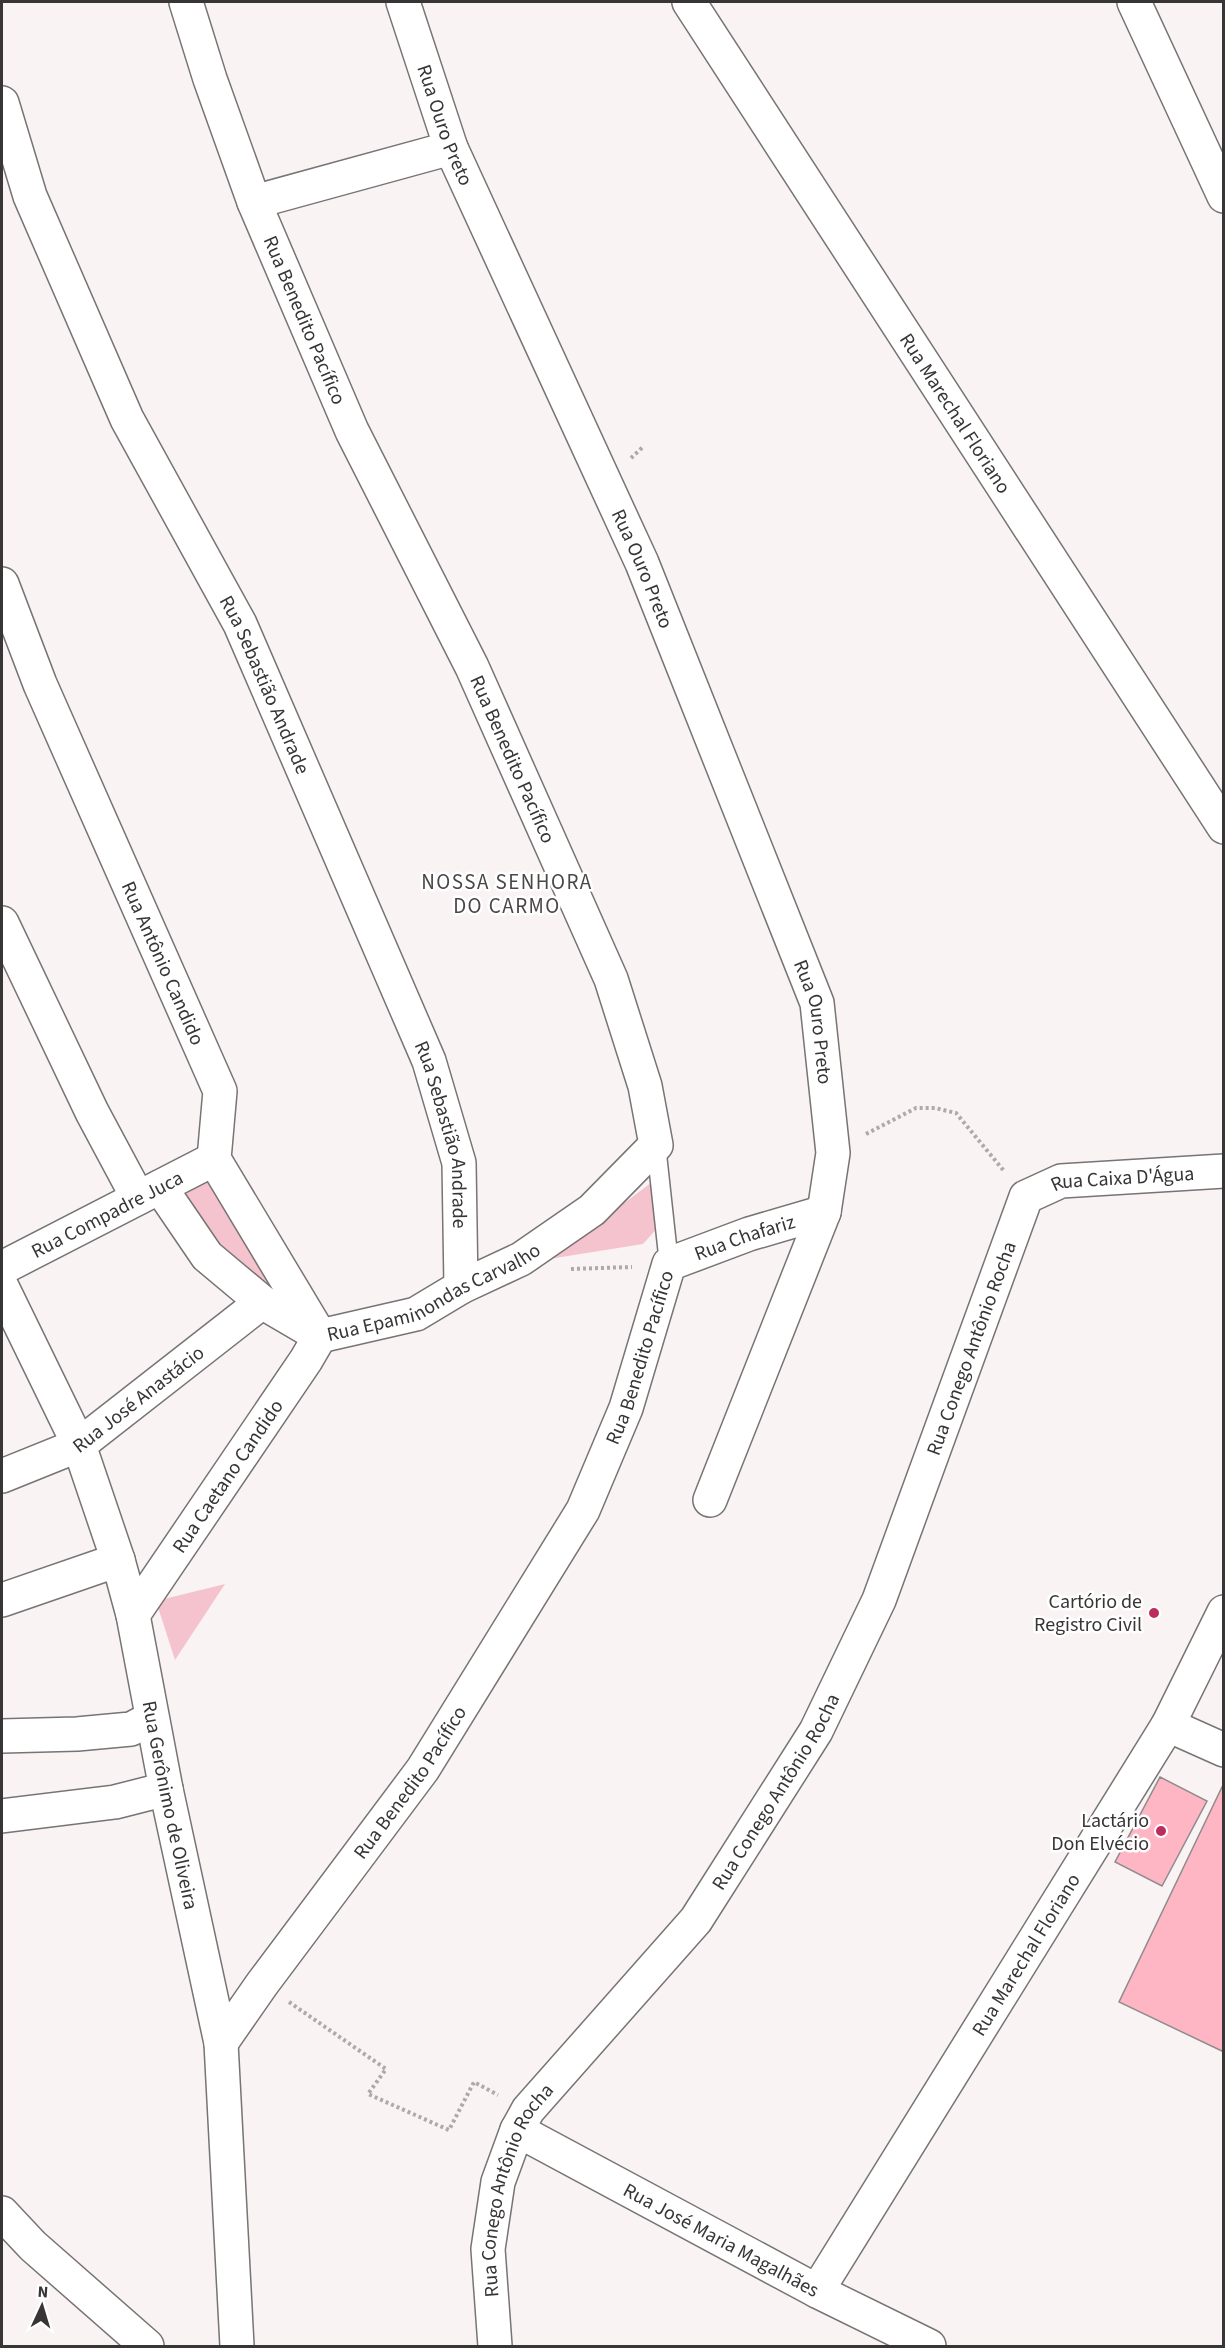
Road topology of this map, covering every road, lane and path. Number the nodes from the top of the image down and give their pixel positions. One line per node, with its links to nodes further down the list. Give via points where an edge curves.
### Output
1 (186, 2): 8 (street, Rua Benedito Pacífico)
2 (403, 2): 6 (street, Rua Ouro Preto)
3 (689, 2): 10 (street, Rua Marechal Floriano)
4 (1134, 2): 7 (street)
5 (2, 103): 23 (street, Rua Sebastião Andrade, via 30,196 127,419 240,624 429,1062 459,1163)
6 (451, 148): 8 (street); 13 (street, Rua Ouro Preto, via 642,563 817,1003)
7 (1224, 196)
8 (254, 202): 12 (street, Rua Benedito Pacífico, via 352,431 472,667 611,979 645,1086)
9 (2, 584): 14 (street, Rua Antônio Candido, via 40,684 220,1091)
10 (1224, 827)
11 (2, 923): 16 (street, Rua Epaminondas Carvalho, via 92,1112)
12 (656, 1145): 19 (street, Rua Epaminondas Carvalho, via 592,1210); 20 (lane, Rua Benedito Pacífico)
13 (833, 1153): 17 (path, via 916,1108 935,1108 956,1113); 18 (street, Rua Ouro Preto)
14 (214, 1159): 16 (street, Rua Compadre Juca); 25 (street)
15 (1224, 1171): 17 (street, Rua Caixa D'Água, via 1061,1181)
16 (149, 1192): 21 (street, Rua Compadre Juca); 24 (street, Rua Epaminondas Carvalho, via 207,1256)
17 (1026, 1197): 41 (street, Rua Conego Antônio Rocha, via 879,1600 816,1731 696,1920)
18 (824, 1212): 20 (street, Rua Chafariz); 28 (street, Rua Ouro Preto)
19 (521, 1259): 20 (path, Rua Chafariz, via 571,1269); 23 (street, Rua Epaminondas Carvalho)
20 (669, 1264): 39 (street, Rua Benedito Pacífico, via 626,1408 583,1510 423,1769)
21 (2, 1268)
22 (2, 1287): 26 (street, Rua Gerônimo de Oliveira)
23 (461, 1287): 25 (street, Rua Epaminondas Carvalho, via 416,1314)
24 (262, 1302): 25 (street, Rua Epaminondas Carvalho); 26 (street, Rua José Anastácio)
25 (320, 1336): 32 (street, Rua Caetano Candido)
26 (79, 1445): 27 (street, Rua José Anastácio); 29 (street, Rua Gerônimo de Oliveira)
27 (2, 1476)
28 (710, 1500)
29 (118, 1560): 30 (street); 32 (street, Rua Gerônimo de Oliveira)
30 (2, 1600)
31 (1224, 1612): 34 (street, Rua Marechal Floriano)
32 (133, 1615): 33 (street, Rua Gerônimo de Oliveira)
33 (152, 1718): 35 (street, via 131,1729); 37 (street, Rua Gerônimo de Oliveira)
34 (1168, 1725): 36 (street); 43 (street, Rua Marechal Floriano)
35 (2, 1736)
36 (1224, 1750)
37 (166, 1789): 38 (street, via 115,1802); 40 (street, Rua Gerônimo de Oliveira)
38 (2, 1816)
39 (262, 1984): 40 (street, Rua Benedito Pacífico); 41 (path, via 386,2069 368,2094 449,2130 474,2082)
40 (221, 2043): 45 (street, Rua Gerônimo de Oliveira)
41 (523, 2120): 43 (street, Rua José Maria Magalhães); 46 (street, Rua Conego Antônio Rocha, via 498,2182 488,2249)
42 (2, 2213): 44 (street, via 33,2246)
43 (817, 2290): 47 (street, Rua José Maria Magalhães)
44 (147, 2346)
45 (237, 2346)
46 (495, 2346)
47 (929, 2346)

